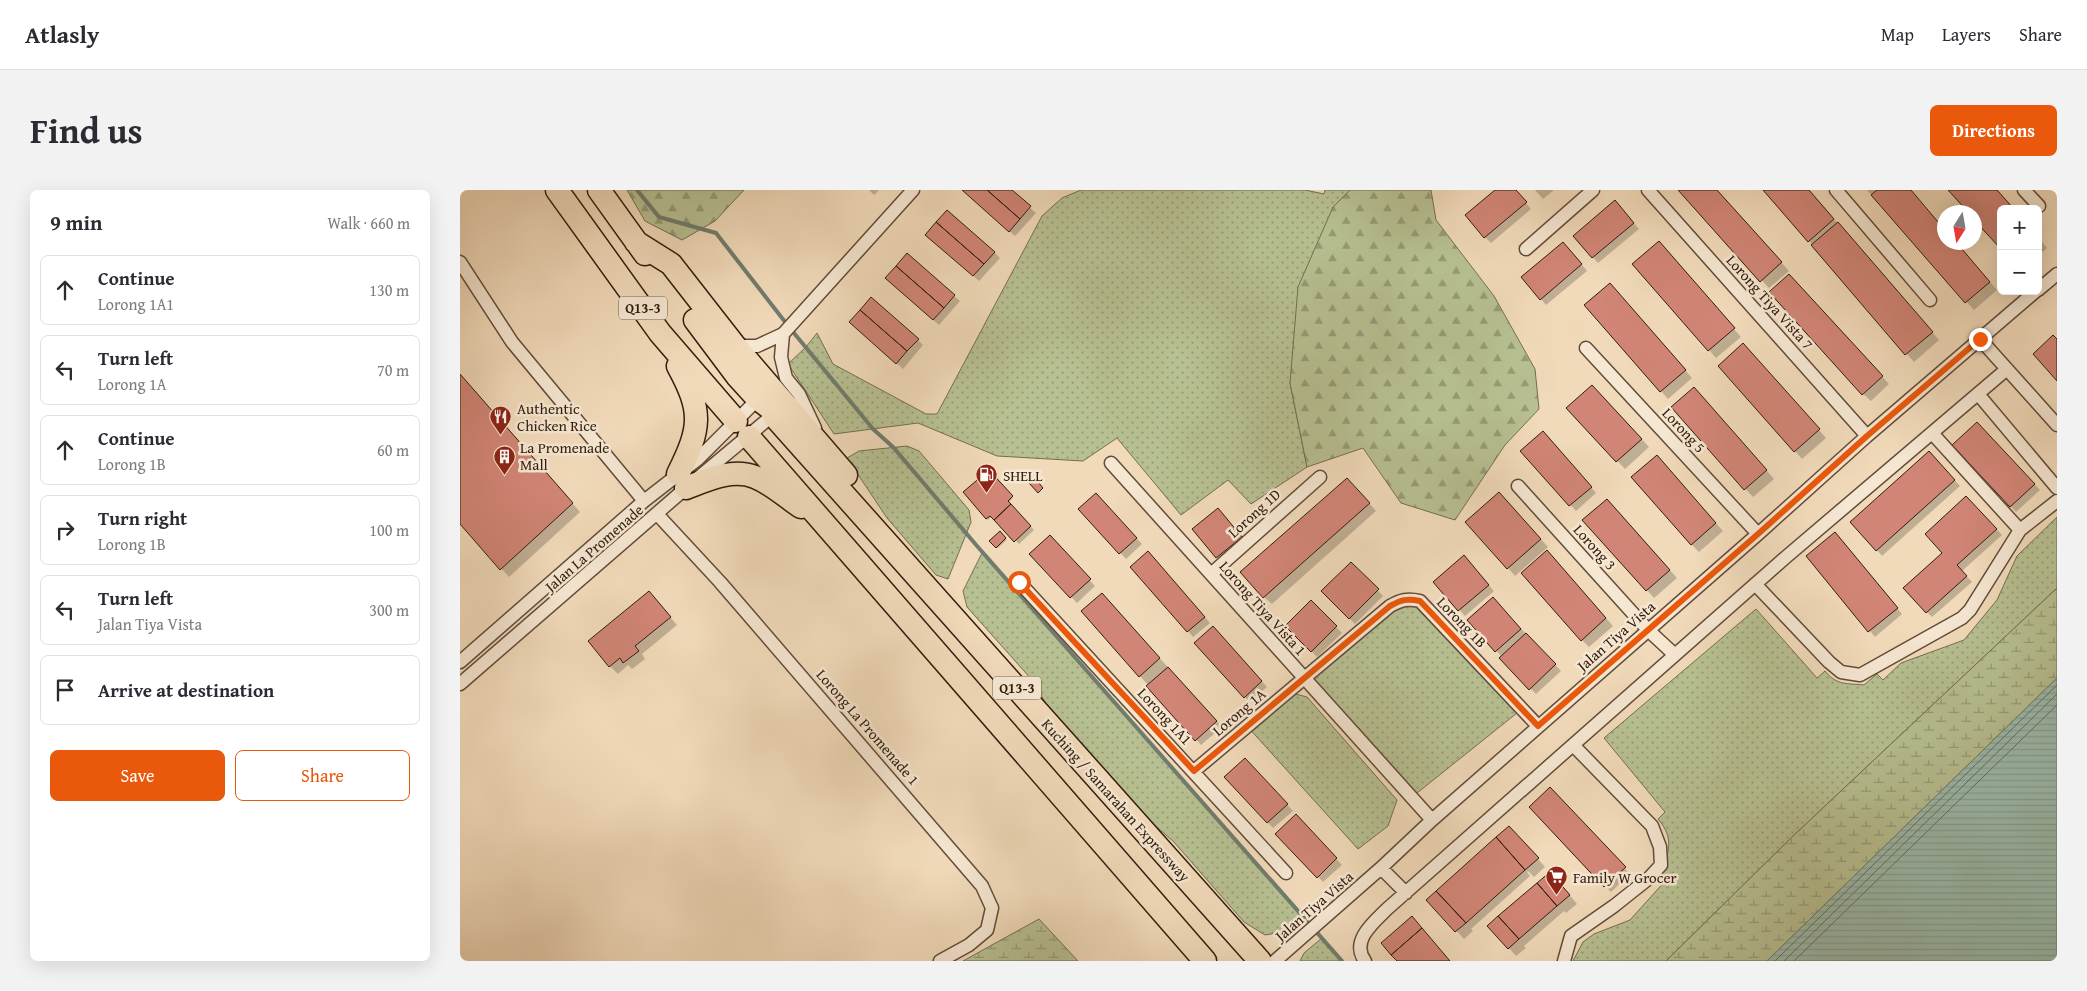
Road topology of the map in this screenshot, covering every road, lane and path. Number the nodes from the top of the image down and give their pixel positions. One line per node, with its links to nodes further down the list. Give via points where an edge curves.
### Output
1 (557, 190): 16 (highway, Q13-3)
2 (599, 190): 9 (highway, Kuching / Samarahan Expressway / Q13-3)
3 (914, 190): 17 (street)
4 (1593, 190): 10 (street)
5 (1648, 190): 27 (street, Lorong Tiya Vista 7)
6 (1836, 190): 15 (street)
7 (2024, 190): 8 (street)
8 (2037, 205)
9 (636, 242): 19 (highway, via 671,264); 23 (highway, Kuching / Samarahan Expressway / Q13-3, via 737,376)
10 (1526, 249)
11 (460, 262): 34 (street, via 512,342)
12 (2057, 274): 13 (street, Jalan Tiya Vista)
13 (2042, 286)
14 (2031, 295): 18 (street, Jalan Tiya Vista)
15 (1930, 300)
16 (660, 333): 25 (highway, Q13-3); 31 (highway, via 694,398 697,416 697,428)
17 (783, 334): 19 (street, via 757,346); 28 (street, via 781,356 786,378 799,394)
18 (1980, 339): 21 (street); 27 (street, Jalan Tiya Vista)
19 (735, 346): 28 (highway)
20 (1586, 348): 39 (street, Lorong 5)
21 (2007, 369): 22 (street); 24 (street)
22 (1978, 394): 26 (street); 33 (street)
23 (766, 407): 25 (street); 25 (street); 28 (highway); 48 (highway, Kuching / Samarahan Expressway / Q13-3)
24 (2057, 425)
25 (743, 429): 31 (street, Jalan La Promenade); 31 (street, Jalan La Promenade, via 698,459); 37 (highway, Q13-3)
26 (1932, 433): 38 (street); 42 (street)
27 (1867, 436): 39 (street, Jalan Tiya Vista)
28 (823, 447): 48 (highway, via 1031,689 1039,702)
29 (1110, 463): 40 (street, Lorong Tiya Vista 1)
30 (1320, 477): 40 (street, Lorong 1D)
31 (682, 481): 34 (street, Jalan La Promenade); 36 (street, Jalan La Promenade); 37 (highway, via 731,474 755,477)
32 (1518, 486): 43 (street, Lorong 3)
33 (2057, 488)
34 (644, 501): 45 (street, Jalan La Promenade)
35 (2057, 501): 38 (street)
36 (657, 514): 47 (street, Jalan La Promenade); 56 (street, Lorong La Promenade 1, via 726,589 982,886 992,908 987,930 969,945)
37 (827, 525): 57 (highway, Q13-3)
38 (2020, 530): 42 (street, via 1962,618 1860,675 1841,672 1829,662)
39 (1758, 534): 43 (street, Jalan Tiya Vista)
40 (1211, 574): 46 (street, Lorong Tiya Vista 1)
41 (1019, 582): 51 (street, Lorong 1A1)
42 (1755, 584): 44 (street)
43 (1648, 630): 44 (street, Lorong 3); 49 (street, Jalan Tiya Vista)
44 (1675, 655): 50 (street)
45 (460, 662)
46 (1304, 678): 49 (street, Lorong 1B, via 1390,606 1410,598 1420,601); 51 (street, Lorong 1A); 52 (street, Lorong Tiya Vista 1)
47 (460, 684)
48 (1040, 714): 58 (highway, Kuching / Samarahan Expressway / Q13-3)
49 (1538, 726): 52 (street, Jalan Tiya Vista)
50 (1573, 745): 55 (street); 61 (street, via 1652,826 1660,847 1661,865 1614,906 1571,936)
51 (1194, 771): 54 (street, Lorong 1A1)
52 (1432, 820): 53 (street, Jalan Tiya Vista)
53 (1381, 868): 55 (street); 59 (street, Jalan Tiya Vista)
54 (1286, 873)
55 (1406, 893): 60 (street, via 1365,931 1361,956)
56 (940, 961)
57 (1205, 961)
58 (1260, 961)
59 (1275, 961)
60 (1365, 961)
61 (1564, 961)

